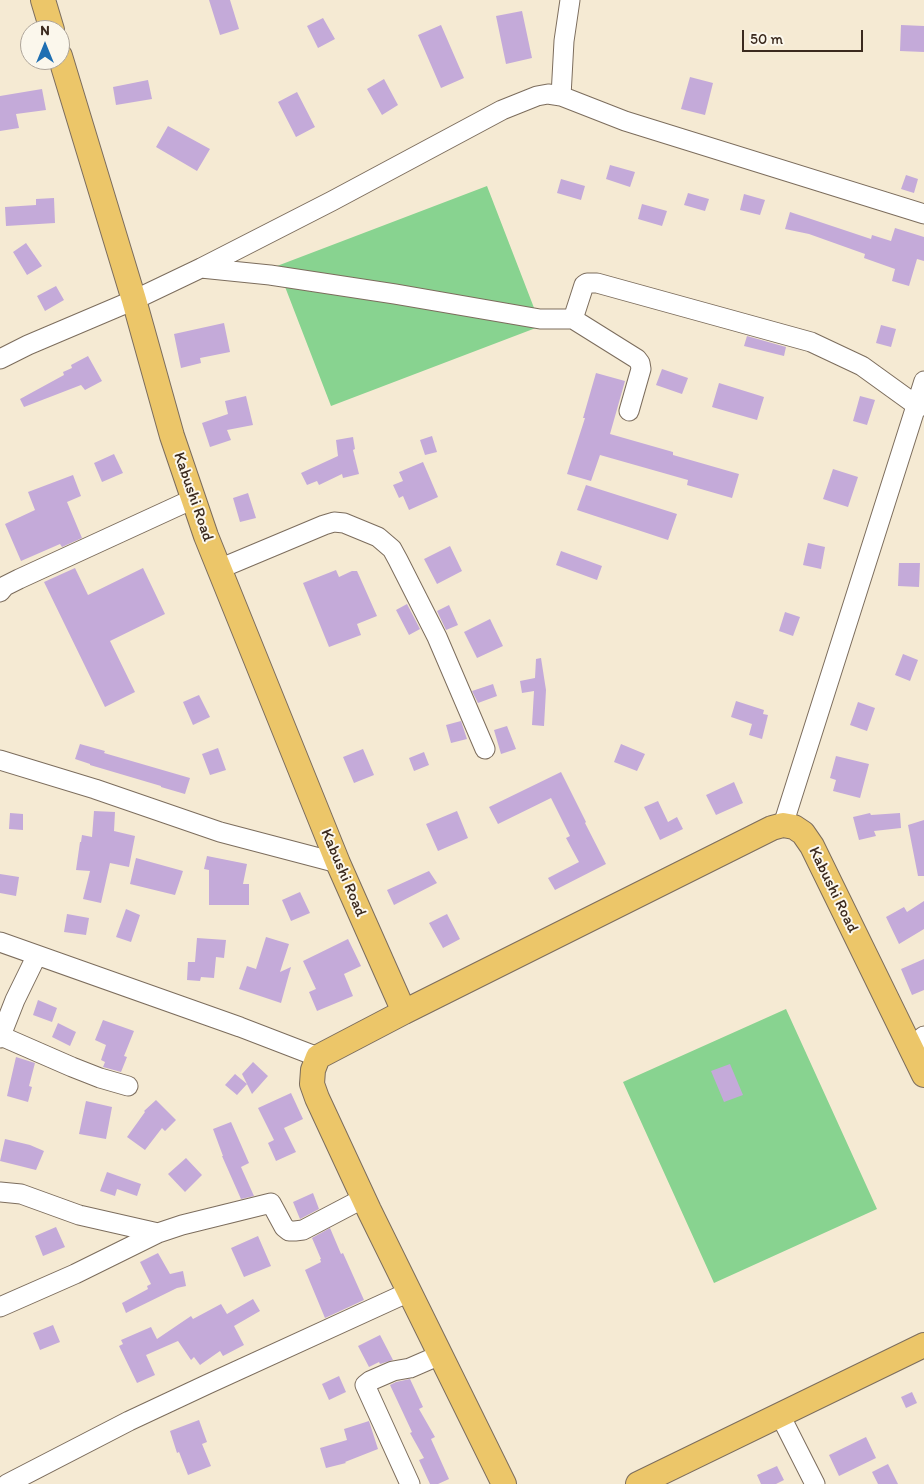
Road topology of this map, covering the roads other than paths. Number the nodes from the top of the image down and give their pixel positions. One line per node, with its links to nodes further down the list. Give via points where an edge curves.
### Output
1 (43, 0): 3 (main road)
2 (570, 0): 5 (street)
3 (49, 20)
4 (64, 70): 8 (main road, Kabushi Road)
5 (561, 96): 6 (street, via 625,121); 7 (street, via 537,96 502,110)
6 (924, 214)
7 (201, 268): 8 (street); 9 (street, via 270,275 540,319)
8 (134, 300): 10 (street); 14 (main road, Kabushi Road)
9 (574, 320): 12 (street, via 584,285 596,283 811,342 862,366); 13 (street, via 638,359 641,370)
10 (0, 360)
11 (924, 381): 12 (street)
12 (920, 406): 19 (street)
13 (629, 411)
14 (193, 500): 15 (main road, Kabushi Road); 16 (street, via 18,579)
15 (219, 569): 17 (street, via 334,522 378,537 392,550 403,568); 20 (main road, Kabushi Road)
16 (0, 592)
17 (485, 749)
18 (0, 760): 20 (street, via 220,832)
19 (783, 825): 23 (main road); 25 (main road, Kabushi Road, via 803,833 812,846)
20 (338, 863): 23 (main road, Kabushi Road)
21 (0, 942): 22 (street)
22 (37, 955): 24 (street); 26 (street)
23 (404, 1012): 26 (main road)
24 (0, 1037): 28 (street, via 100,1078)
25 (917, 1042): 27 (main road, Kabushi Road)
26 (318, 1057): 30 (main road, via 312,1084)
27 (924, 1075)
28 (128, 1086)
29 (0, 1192): 31 (street, via 21,1194 79,1215)
30 (364, 1198): 31 (street, via 296,1232 284,1228 270,1203); 32 (main road)
31 (158, 1233): 33 (street)
32 (409, 1292): 35 (main road); 37 (street, via 173,1400)
33 (0, 1307)
34 (924, 1345): 36 (main road)
35 (440, 1355): 38 (street, via 410,1368 393,1370 365,1385); 39 (main road)
36 (780, 1415): 40 (main road); 41 (street)
37 (7, 1484)
38 (410, 1484)
39 (504, 1484)
40 (638, 1484)
41 (815, 1484)

